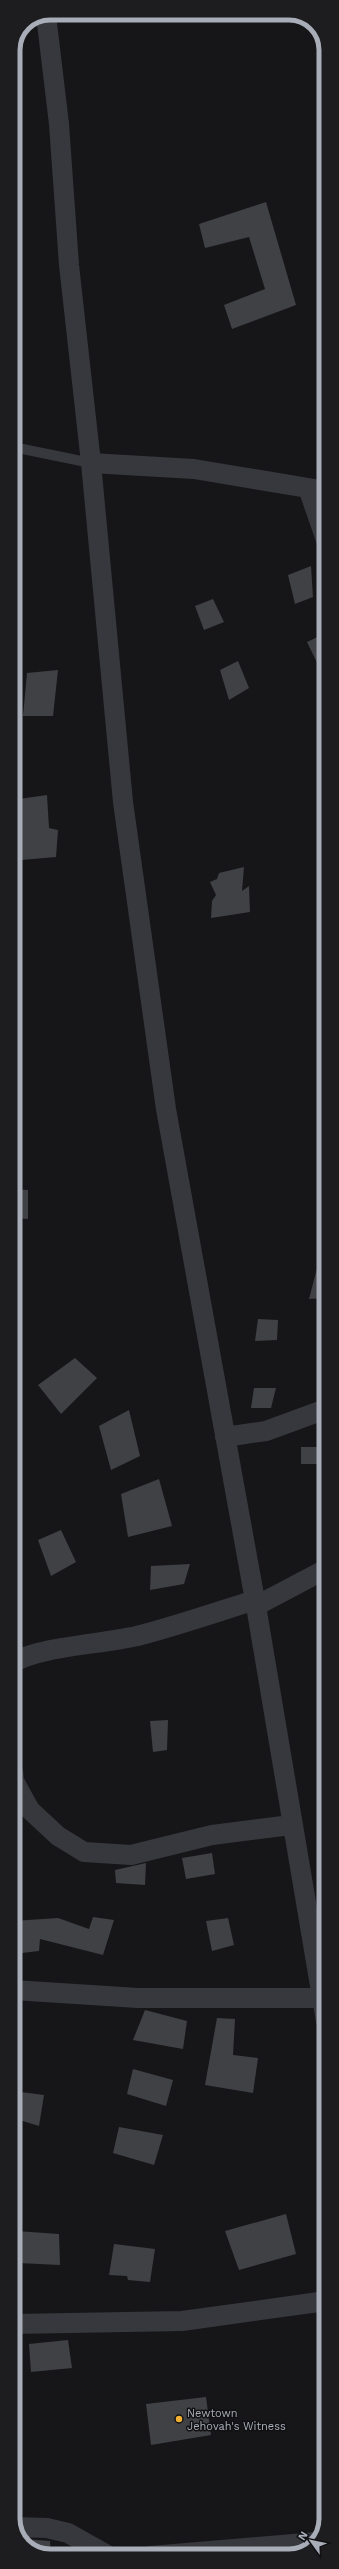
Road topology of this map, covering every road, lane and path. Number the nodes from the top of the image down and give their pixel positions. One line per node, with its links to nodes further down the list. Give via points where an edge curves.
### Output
1 (47, 21): 3 (street, via 59,124 69,265)
2 (20, 448): 3 (lane)
3 (91, 463): 4 (street, via 194,470); 7 (street, via 123,802 166,1109)
4 (317, 489): 5 (street)
5 (319, 500)
6 (319, 1412): 7 (street, via 266,1431)
7 (226, 1437): 9 (street)
8 (319, 1572): 9 (street)
9 (255, 1603): 10 (street, via 140,1636); 12 (street)
10 (20, 1659)
11 (20, 1792): 12 (street, via 30,1810 58,1836 84,1852 130,1855 212,1835)
12 (291, 1825): 13 (street)
13 (319, 1981)
14 (20, 1990): 15 (street, via 138,1998)
15 (319, 1998)
16 (319, 2302): 17 (street, via 182,2321)
17 (20, 2324)
18 (21, 2527): 20 (street, via 46,2528 68,2533)
19 (304, 2545): 21 (street)
20 (97, 2549)
21 (286, 2549)

